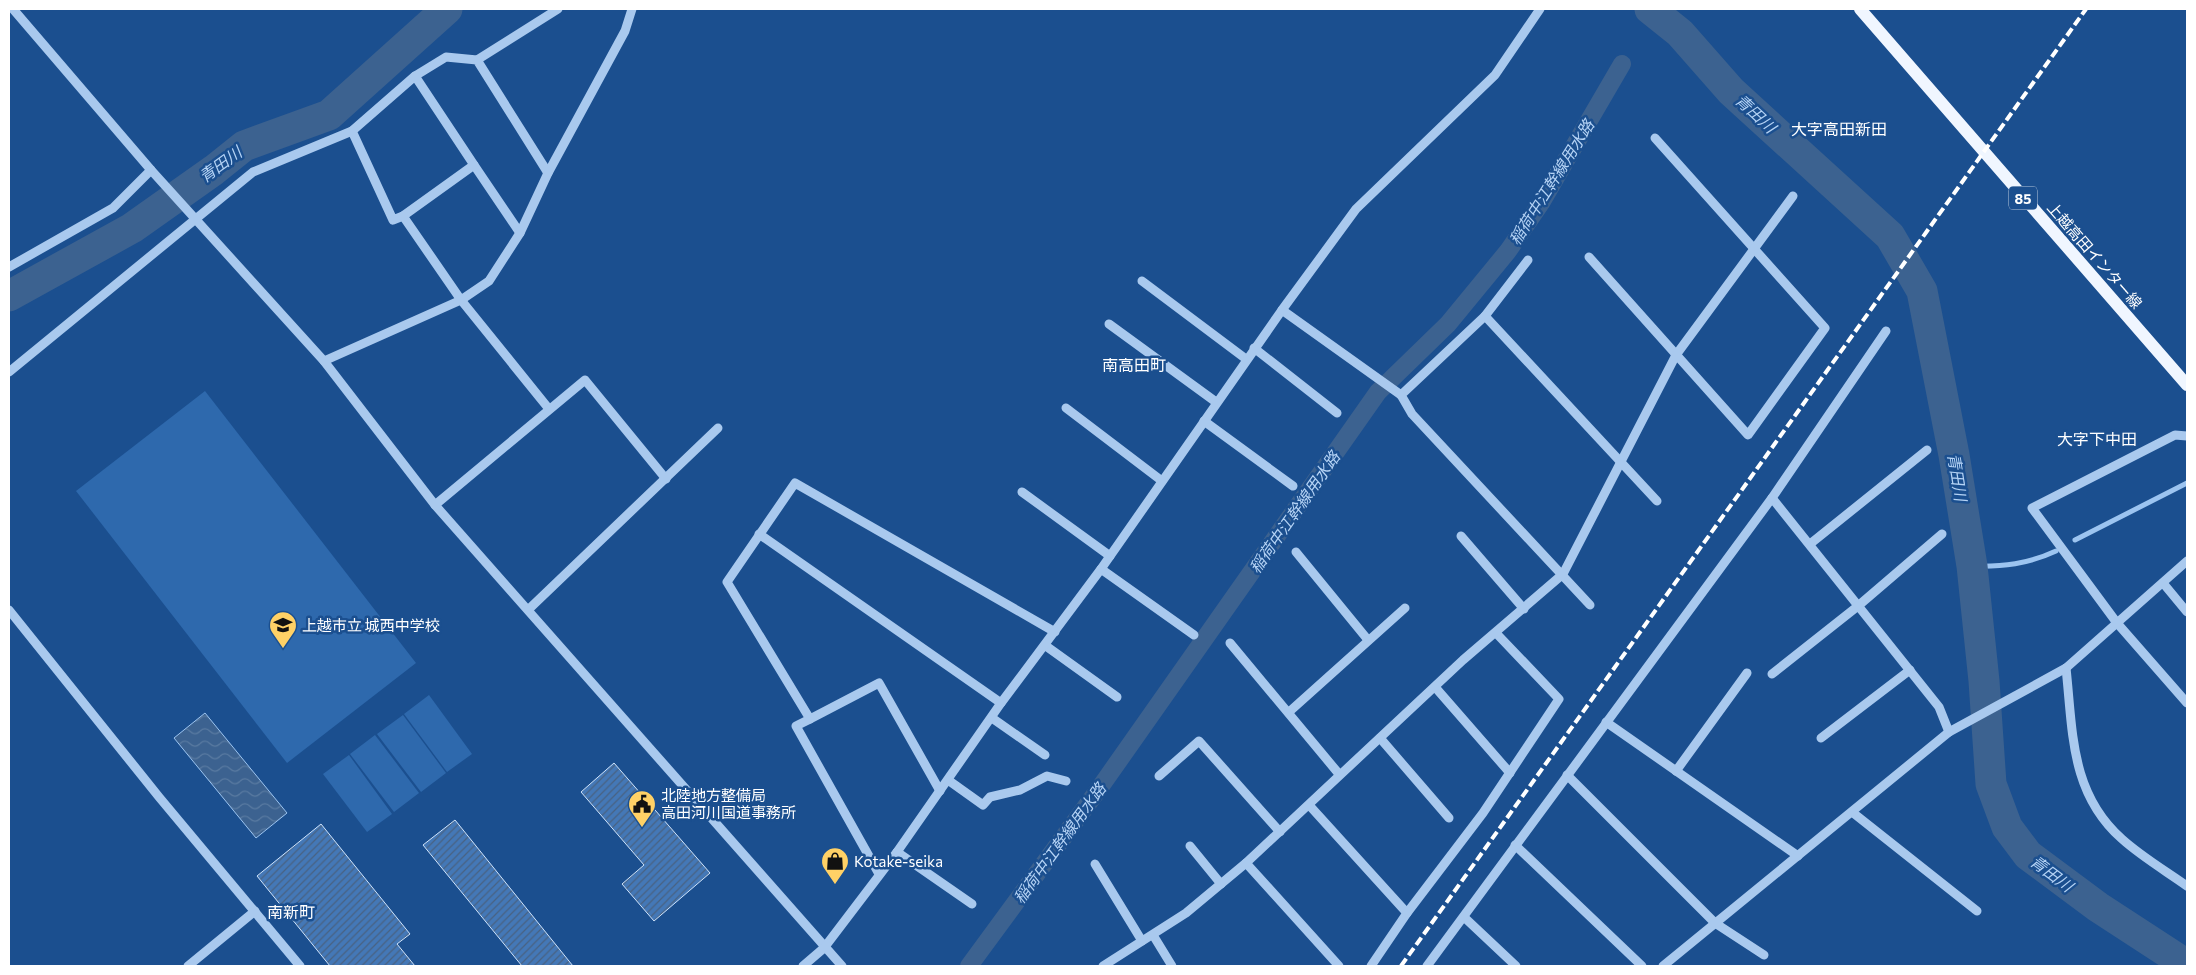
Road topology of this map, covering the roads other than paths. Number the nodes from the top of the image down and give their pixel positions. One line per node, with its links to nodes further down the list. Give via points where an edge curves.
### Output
1 (13, 9): 11 (street)
2 (558, 9): 6 (street)
3 (632, 9): 12 (street, via 625,31)
4 (1540, 9): 23 (street, via 1494,74 1356,209)
5 (1860, 9): 32 (main road, 上越高田インター線 / 85)
6 (477, 60): 7 (street, via 446,56); 12 (street)
7 (415, 76): 8 (street); 10 (street)
8 (352, 131): 14 (street, via 393,220); 15 (street, via 253,172)
9 (1655, 138): 17 (street)
10 (474, 165): 14 (street); 16 (street)
11 (151, 170): 15 (street); 20 (street, via 113,208)
12 (548, 173): 16 (street)
13 (1794, 196): 17 (street)
14 (403, 216): 22 (street)
15 (195, 220): 30 (street); 31 (street)
16 (520, 233): 22 (street, via 488,281)
17 (1754, 250): 28 (street); 28 (street, via 1825,328 1748,435)
18 (1589, 257): 28 (street)
19 (1528, 260): 24 (street)
20 (9, 267)
21 (1142, 280): 29 (street)
22 (461, 300): 30 (street); 35 (street)
23 (1282, 310): 27 (street); 33 (street)
24 (1485, 316): 33 (street); 42 (street)
25 (1109, 324): 34 (street)
26 (1886, 331): 47 (street)
27 (1254, 348): 29 (street); 37 (street)
28 (1676, 355): 42 (street)
29 (1246, 359): 34 (street)
30 (324, 361): 49 (street)
31 (9, 372)
32 (2187, 386)
33 (1400, 395): 58 (street, via 1412,414)
34 (1216, 402): 38 (street)
35 (549, 408): 43 (street, via 585,380); 49 (street)
36 (1066, 408): 44 (street)
37 (1337, 412)
38 (1204, 421): 44 (street); 45 (street)
39 (718, 428): 43 (street)
40 (2187, 436): 67 (street, via 2175,435 2032,508)
41 (1927, 450): 53 (street)
42 (1621, 463): 48 (street); 58 (street)
43 (666, 479): 63 (street)
44 (1162, 481): 55 (street)
45 (1293, 486)
46 (1022, 492): 55 (street)
47 (1772, 498): 53 (street); 85 (street)
48 (1657, 501)
49 (435, 505): 63 (street)
50 (760, 534): 68 (street, via 795,483); 80 (street); 84 (street, via 727,582)
51 (1942, 534): 61 (street)
52 (1461, 536): 64 (street)
53 (1810, 544): 61 (street)
54 (1296, 552): 71 (street)
55 (1110, 556): 57 (street)
56 (2187, 561): 59 (street)
57 (1101, 569): 68 (street); 70 (street)
58 (1563, 574): 60 (street); 64 (street)
59 (2163, 583): 66 (street); 67 (street)
60 (1590, 605)
61 (1858, 606): 75 (street); 77 (street)
62 (1405, 608): 71 (street)
63 (529, 609): 119 (street)
64 (1524, 609): 69 (street)
65 (9, 610): 112 (street)
66 (2187, 612)
67 (2117, 623): 74 (street); 81 (street)
68 (1055, 632): 73 (street)
69 (1496, 633): 78 (street); 91 (street, via 1559,699)
70 (1194, 635)
71 (1368, 640): 82 (street)
72 (1230, 643): 82 (street)
73 (1046, 646): 79 (street); 80 (street)
74 (2066, 668): 86 (street); 110 (street, via 2078,767 2092,804 2123,840)
75 (1910, 670): 86 (street, via 1939,706); 88 (street)
76 (1747, 673): 90 (street)
77 (1772, 674)
78 (1435, 687): 87 (street); 91 (street)
79 (1117, 697)
80 (1001, 703): 83 (street)
81 (2187, 703)
82 (1289, 712): 92 (street)
83 (992, 718): 89 (street); 95 (street)
84 (810, 719): 97 (street, via 878,683); 108 (street, via 796,726)
85 (1606, 722): 90 (street); 93 (street)
86 (1949, 732): 99 (street)
87 (1380, 738): 92 (street); 100 (street)
88 (1821, 738)
89 (1045, 756)
90 (1676, 771): 105 (street)
91 (1510, 773): 114 (street)
92 (1339, 774): 98 (street)
93 (1567, 775): 102 (street); 116 (street)
94 (1159, 776): 101 (street, via 1199,741)
95 (948, 780): 96 (street, via 983,805 990,797 1020,790 1047,776); 97 (street)
96 (1066, 781)
97 (940, 791): 104 (street)
98 (1309, 805): 101 (street); 114 (street)
99 (1852, 812): 105 (street); 113 (street)
100 (1449, 818)
101 (1280, 832): 106 (street)
102 (1515, 845): 115 (street); 131 (street)
103 (1190, 846): 109 (street)
104 (897, 852): 108 (street); 111 (street)
105 (1798, 856): 116 (street)
106 (1246, 863): 109 (street); 127 (street)
107 (1095, 864): 118 (street)
108 (879, 874): 119 (street)
109 (1221, 884): 117 (street)
110 (2187, 886)
111 (972, 904)
112 (255, 911): 121 (street); 122 (street)
113 (1977, 911)
114 (1407, 913): 128 (street)
115 (1465, 918): 129 (street); 130 (street)
116 (1715, 923): 120 (street); 132 (street)
117 (1153, 935): 118 (street); 126 (street)
118 (1142, 941): 125 (street)
119 (824, 948): 123 (street); 124 (street)
120 (1764, 955)
121 (188, 966)
122 (300, 966)
123 (803, 966)
124 (842, 966)
125 (1103, 966)
126 (1172, 966)
127 (1339, 966)
128 (1370, 966)
129 (1428, 966)
130 (1516, 966)
131 (1642, 966)
132 (1663, 966)

